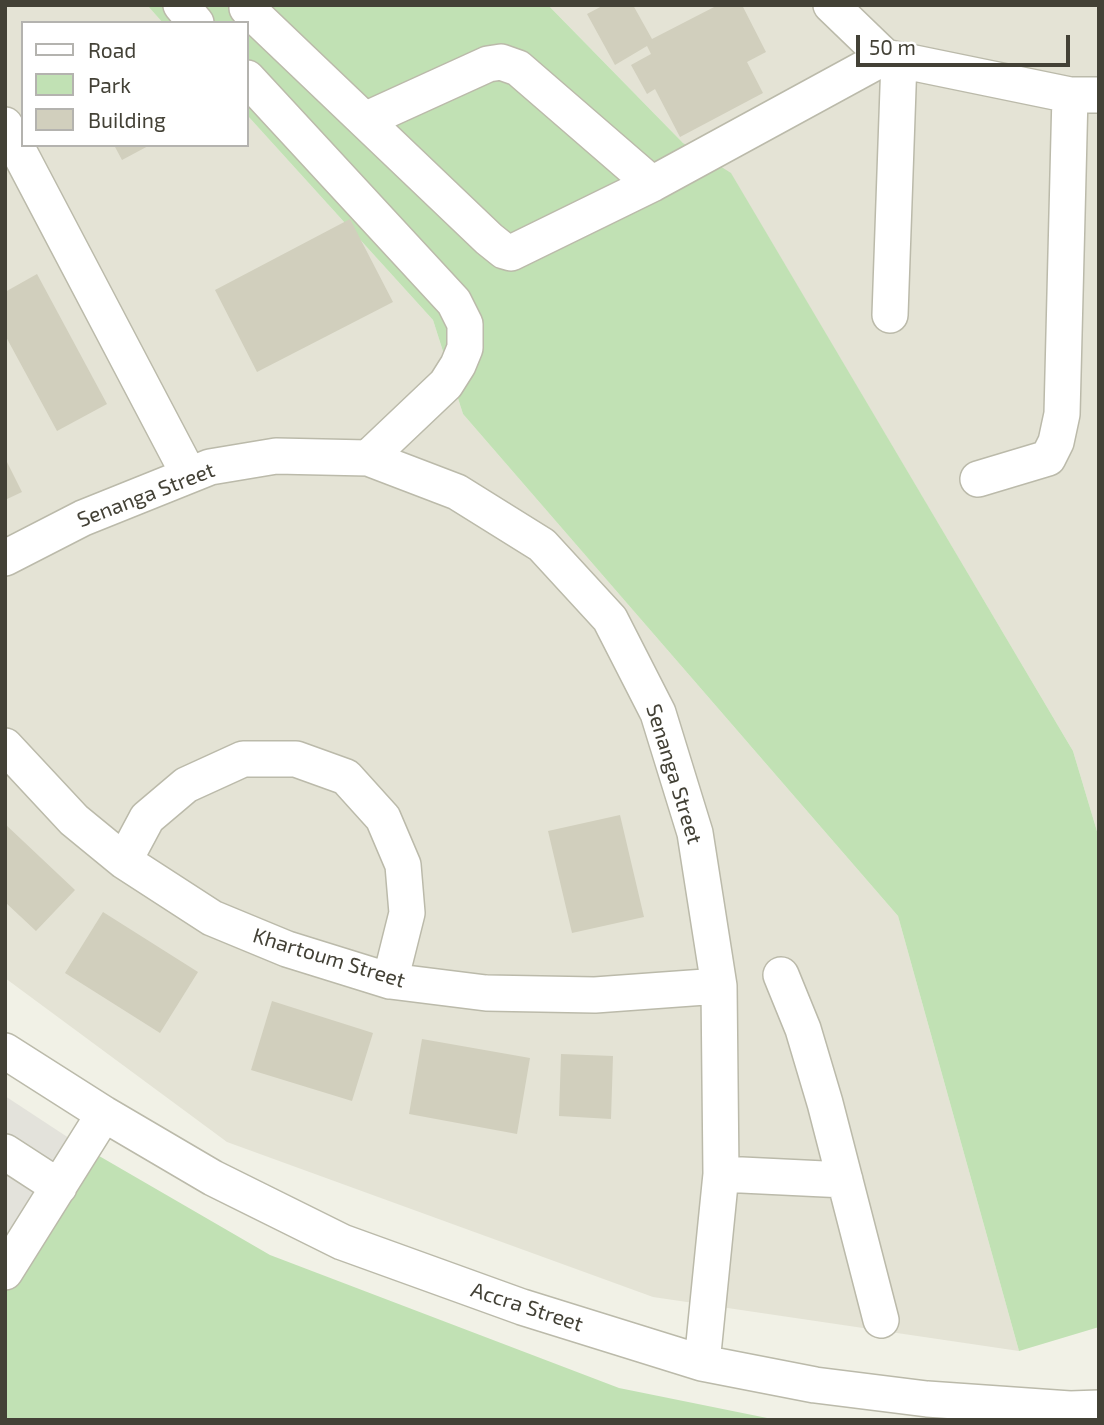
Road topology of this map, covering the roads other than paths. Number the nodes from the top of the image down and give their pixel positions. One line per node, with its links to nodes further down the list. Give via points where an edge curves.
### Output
1 (181, 5): 4 (street)
2 (833, 6): 5 (street)
3 (243, 12): 8 (street)
4 (194, 21)
5 (892, 59): 7 (street); 10 (street); 11 (street)
6 (248, 79): 12 (street, via 454,302 465,324 465,348 446,384)
7 (1084, 95): 14 (street, via 1062,414 1056,442 1048,457)
8 (365, 120): 10 (street, via 501,62 518,68); 10 (street, via 489,239 511,253)
9 (5, 125): 13 (street)
10 (652, 184)
11 (890, 315)
12 (369, 458): 13 (street, Senanga Street, via 276,456); 20 (street, Senanga Street, via 457,492 542,545 610,619 658,713 695,833)
13 (189, 475): 15 (street, Senanga Street, via 83,518)
14 (978, 478)
15 (5, 558)
16 (5, 746): 17 (street, Khartoum Street, via 74,820)
17 (124, 861): 19 (street, Khartoum Street, via 212,918 287,949); 19 (street, via 147,818 186,785 243,759 296,758 346,777 383,818 403,865 407,913)
18 (781, 975): 25 (street, via 803,1029)
19 (390, 981): 20 (street, Khartoum Street, via 486,993 595,995)
20 (719, 986): 24 (street, Senanga Street)
21 (5, 1051): 22 (street, Accra Street)
22 (104, 1114): 26 (street); 29 (street, Accra Street, via 213,1178 342,1242 522,1307)
23 (5, 1152): 26 (street)
24 (721, 1174): 25 (street); 29 (street, Senanga Street)
25 (845, 1180): 28 (street)
26 (59, 1187): 27 (street)
27 (5, 1272)
28 (881, 1320)
29 (702, 1363): 30 (street, Accra Street, via 815,1385 927,1399)
30 (1099, 1409)

